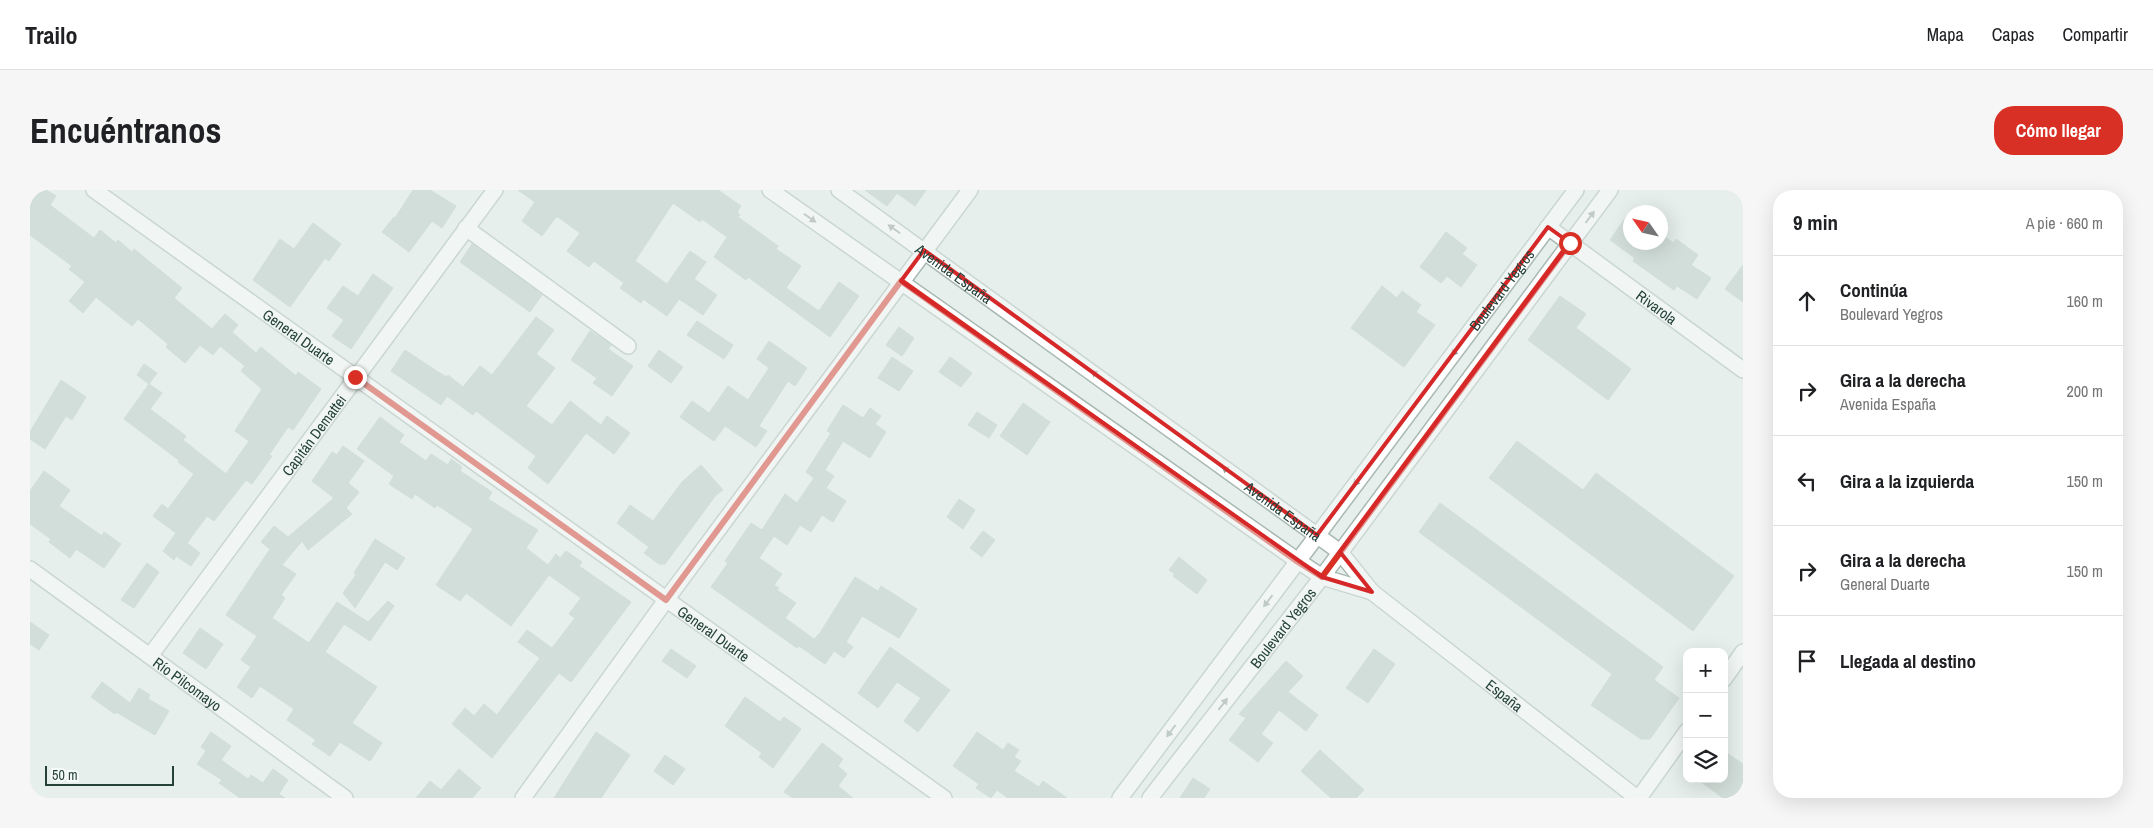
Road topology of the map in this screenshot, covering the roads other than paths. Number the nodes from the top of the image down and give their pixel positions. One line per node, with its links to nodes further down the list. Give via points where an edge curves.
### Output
1 (94, 190): 15 (street, General Duarte)
2 (495, 190): 9 (street, Capitán Demattei)
3 (770, 190): 12 (street, one-way to 12)
4 (839, 190): 11 (street, Avenida España, one-way to 4)
5 (970, 190): 11 (street)
6 (1576, 190): 8 (street, Boulevard Yegros)
7 (1610, 190): 10 (street, Boulevard Yegros, one-way to 7)
8 (1548, 227): 10 (street, Rivarola); 16 (street, Boulevard Yegros, one-way to 16)
9 (466, 228): 13 (street); 15 (street, Capitán Demattei)
10 (1570, 243): 14 (street, Rivarola); 17 (street, Boulevard Yegros)
11 (924, 250): 12 (street); 16 (street, Avenida España, one-way to 11)
12 (901, 281): 18 (street); 22 (street)
13 (628, 346)
14 (1743, 370)
15 (355, 377): 22 (street, General Duarte); 24 (street, Capitán Demattei)
16 (1317, 535): 17 (street, Avenida España); 18 (street, Boulevard Yegros)
17 (1340, 552): 20 (street, Boulevard Yegros); 21 (street, Avenida España)
18 (1298, 562): 20 (street); 30 (street, Boulevard Yegros, one-way to 30)
19 (30, 569): 24 (street, Río Pilcomayo)
20 (1322, 577): 21 (street); 31 (street, Boulevard Yegros, one-way to 20)
21 (1372, 592): 32 (street, España)
22 (666, 600): 28 (street); 29 (street, General Duarte)
23 (1743, 652): 25 (street)
24 (150, 656): 27 (street, Río Pilcomayo)
25 (1728, 673)
26 (1683, 736): 32 (street)
27 (345, 798)
28 (523, 798)
29 (944, 798)
30 (1120, 798)
31 (1150, 798)
32 (1638, 798)

